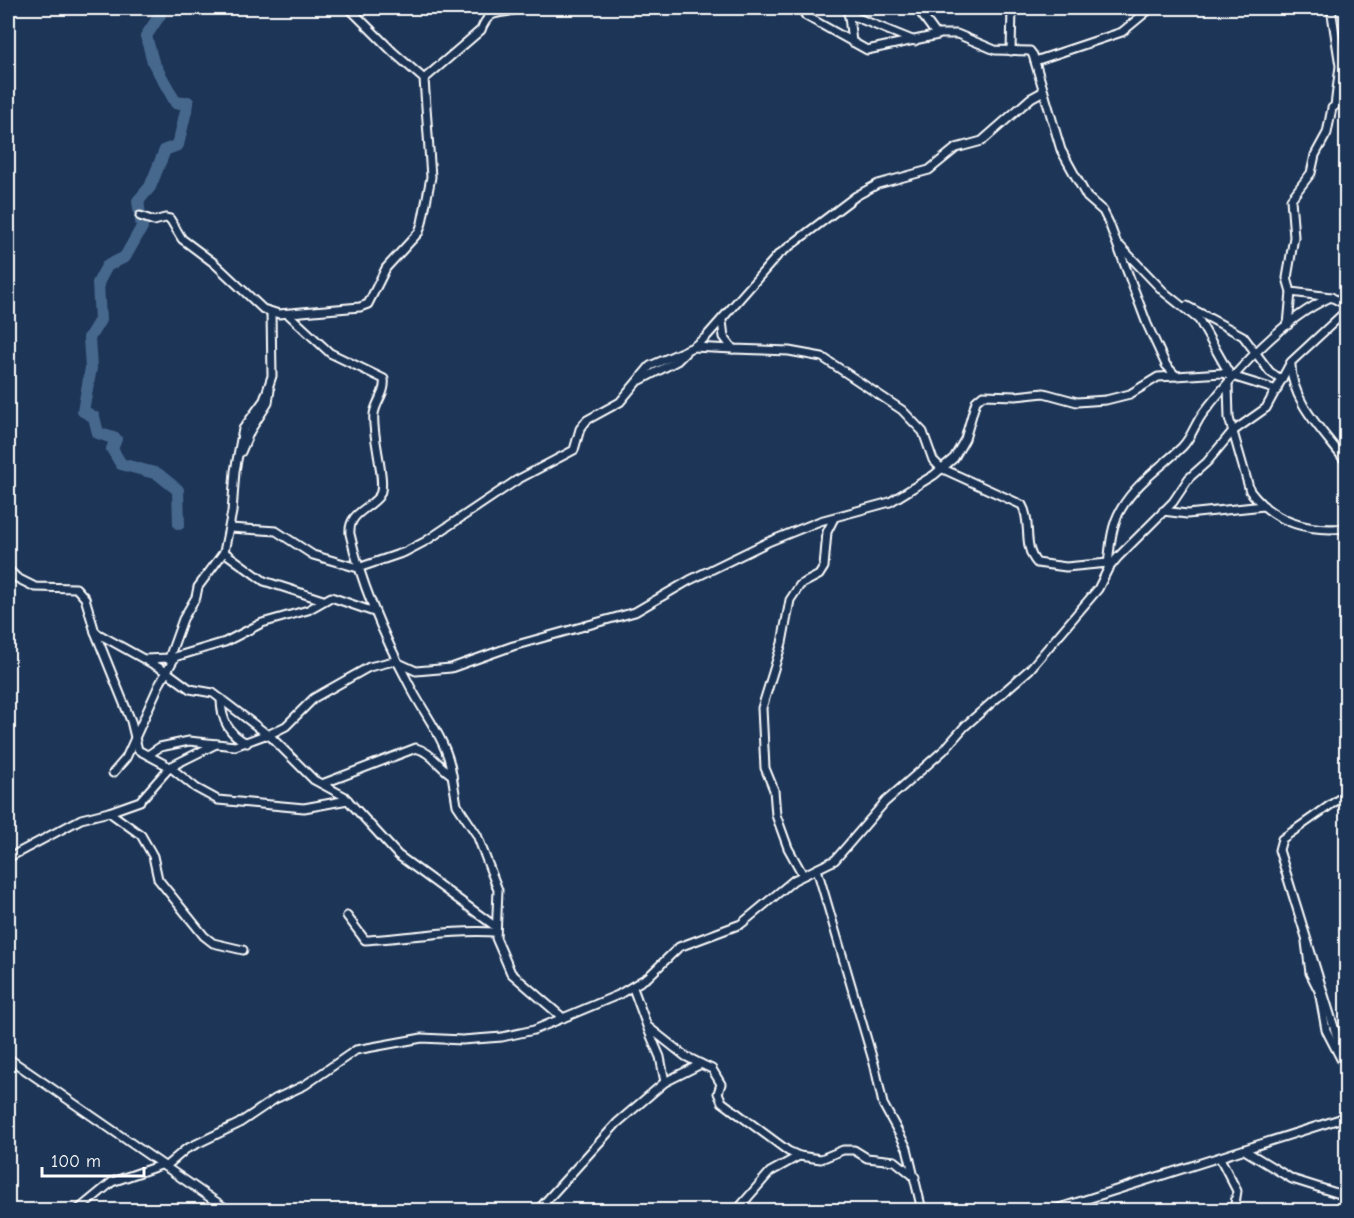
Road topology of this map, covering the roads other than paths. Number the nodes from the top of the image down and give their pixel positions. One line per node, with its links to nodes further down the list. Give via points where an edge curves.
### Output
1 (349, 8): 14 (street)
2 (520, 8): 14 (street, via 490,16 481,30)
3 (801, 8): 11 (street, via 806,16)
4 (917, 8): 9 (street)
5 (1012, 8): 12 (street)
6 (1150, 8): 13 (street, via 1122,32)
7 (1331, 8): 18 (street, via 1340,66 1338,92 1311,173 1291,199 1294,237 1287,278)
8 (848, 11): 10 (street); 11 (street)
9 (938, 35): 10 (street); 12 (street, via 957,34 983,47)
10 (915, 40): 11 (street, via 867,50)
11 (852, 42)
12 (1011, 51): 13 (street, via 1029,51)
13 (1035, 61): 15 (street)
14 (424, 79): 24 (street, via 431,177 419,232 386,268 368,304)
15 (1042, 92): 17 (street, via 1061,150 1086,197 1103,211); 25 (street, via 982,141 956,148 929,170 878,184 856,196 778,255)
16 (140, 216): 23 (street, via 154,221 170,219 182,239 214,263 255,304)
17 (1116, 242): 20 (street); 31 (street, via 1147,324 1166,365)
18 (1291, 292): 19 (street); 26 (street)
19 (1331, 297): 21 (street); 26 (street, via 1308,308)
20 (1171, 298): 29 (street, via 1243,336); 32 (street, via 1206,329)
21 (1347, 305)
22 (1347, 311): 30 (street)
23 (271, 312): 24 (street); 41 (street, via 268,403 239,454)
24 (288, 314): 45 (street, via 330,353 384,379 385,388 374,415 374,441 383,486 380,495 349,526)
25 (722, 321): 27 (street); 28 (street, via 724,337)
26 (1288, 325): 29 (street)
27 (691, 348): 28 (street); 45 (street, via 650,366 620,402 587,420 569,454 517,480 426,541)
28 (733, 349): 37 (street, via 789,351 822,357 902,410 923,432 933,460)
29 (1257, 353): 32 (street); 33 (street, via 1270,372)
30 (1291, 362): 33 (street); 36 (street, via 1292,378 1300,396)
31 (1176, 376): 32 (street, via 1222,373); 37 (street, via 1158,377 1130,394 1106,400 1077,402 1044,393 983,395 976,401 961,448)
32 (1231, 379): 34 (street); 35 (street, via 1228,411); 44 (street, via 1182,447 1121,508 1112,532)
33 (1282, 380): 34 (street)
34 (1277, 390): 35 (street, via 1266,408)
35 (1232, 432): 38 (street, via 1250,491); 39 (street)
36 (1347, 462)
37 (941, 468): 40 (street, via 890,502); 44 (street, via 1022,505 1031,552 1037,563)
38 (1267, 507): 39 (street, via 1187,514); 42 (street, via 1311,530)
39 (1163, 511): 44 (street)
40 (834, 518): 52 (street, via 752,549 635,612 513,645 452,668 416,671); 69 (street, via 827,532 824,567 819,575 800,585 790,600 782,643 762,708 765,768 774,790 776,815)
41 (230, 528): 43 (street); 45 (street, via 276,531 313,555)
42 (1347, 528)
43 (224, 552): 47 (street, via 264,582); 51 (street, via 198,587)
44 (1108, 566): 68 (street, via 1098,589 1030,669 885,802 835,860)
45 (358, 568): 48 (street)
46 (8, 569): 49 (street, via 35,587 72,586 81,591)
47 (323, 600): 48 (street, via 334,597); 51 (street, via 308,610)
48 (374, 612): 52 (street)
49 (95, 632): 50 (street); 56 (street, via 131,721)
50 (143, 659): 51 (street); 53 (street)
51 (171, 659): 53 (street)
52 (399, 662): 55 (street, via 360,670 314,698 285,726); 62 (street, via 446,749)
53 (166, 672): 54 (street, via 190,689 207,691); 56 (street)
54 (221, 699): 55 (street); 57 (street, via 224,721 234,735)
55 (268, 735): 57 (street); 63 (street)
56 (134, 738): 59 (street, via 138,750); 61 (street, via 126,758)
57 (247, 743): 58 (street)
58 (216, 744): 59 (street, via 189,741 160,747); 60 (street)
59 (148, 755): 60 (street)
60 (170, 767): 65 (street, via 218,800 304,808); 66 (street, via 140,801)
61 (113, 773)
62 (452, 775): 63 (street, via 428,752 416,748); 71 (street, via 457,805 477,835 498,890)
63 (322, 784): 65 (street)
64 (1347, 794): 78 (street, via 1279,844 1280,858)
65 (348, 800): 71 (street, via 389,847)
66 (109, 812): 67 (street, via 81,819); 72 (street, via 141,835 153,856 158,879 204,936 213,943)
67 (8, 858)
68 (817, 869): 69 (street); 85 (street, via 883,1104 907,1148)
69 (803, 875): 73 (street, via 741,924 679,947)
70 (347, 916): 71 (street, via 365,940)
71 (496, 930): 74 (street, via 511,973)
72 (243, 950)
73 (633, 988): 74 (street); 75 (street)
74 (563, 1018): 84 (street, via 502,1037 422,1038 356,1050 305,1085 186,1149)
75 (647, 1026): 77 (street); 79 (street)
76 (8, 1058): 84 (street)
77 (701, 1064): 79 (street); 82 (street, via 717,1074 722,1084 718,1093 722,1102)
78 (1347, 1068)
79 (665, 1082): 90 (street, via 605,1134)
80 (1347, 1118): 81 (street)
81 (1246, 1151): 83 (street); 86 (street, via 1292,1179)
82 (799, 1156): 85 (street, via 821,1159 854,1150 867,1158 895,1161); 91 (street, via 770,1172)
83 (1220, 1158): 93 (street); 94 (street, via 1237,1191)
84 (163, 1166): 88 (street, via 112,1182); 89 (street)
85 (915, 1177): 92 (street)
86 (1347, 1196)
87 (1347, 1208): 95 (street)
88 (78, 1210)
89 (228, 1210)
90 (538, 1210)
91 (737, 1210)
92 (922, 1210)
93 (1053, 1210)
94 (1234, 1210)
95 (1335, 1210)

